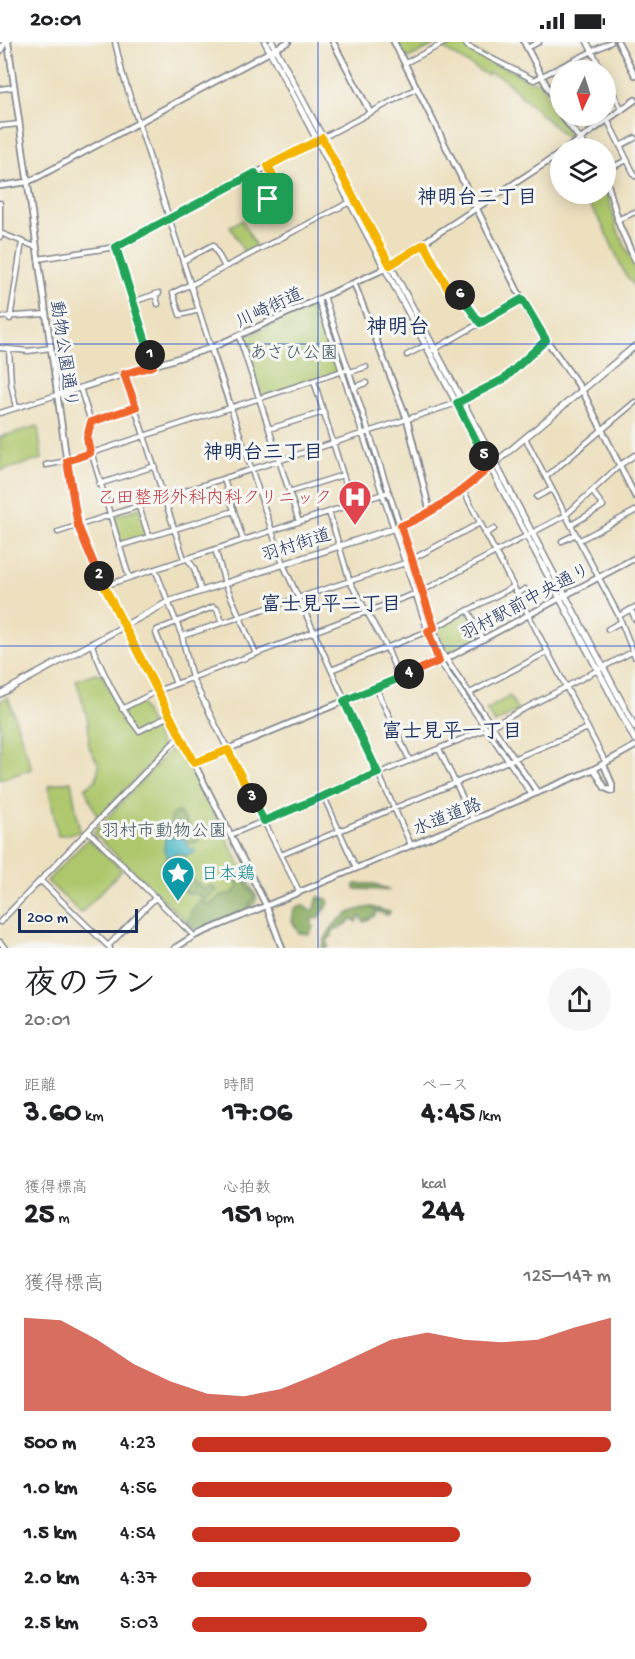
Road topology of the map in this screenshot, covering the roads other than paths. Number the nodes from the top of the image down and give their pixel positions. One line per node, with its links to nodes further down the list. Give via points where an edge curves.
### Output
1 (7, 42): 17 (main road); 23 (street, 動物公園通り)
2 (115, 42): 32 (street)
3 (265, 42): 16 (main road)
4 (272, 42): 16 (main road)
5 (288, 42): 16 (street)
6 (333, 42): 30 (street)
7 (394, 42): 20 (street)
8 (446, 42): 20 (street)
9 (465, 42): 22 (street, via 528,78)
10 (524, 42): 15 (street)
11 (539, 42): 15 (street)
12 (587, 42): 18 (street)
13 (611, 42): 18 (street)
14 (618, 42): 21 (street)
15 (527, 48): 22 (street)
16 (273, 50): 32 (street); 39 (main road)
17 (0, 51)
18 (592, 52): 19 (street); 22 (street)
19 (596, 60)
20 (405, 63): 24 (street)
21 (635, 75)
22 (542, 78): 26 (street)
23 (14, 87): 25 (street); 33 (street, 動物公園通り)
24 (417, 88): 30 (street); 54 (street)
25 (0, 90)
26 (550, 91)
27 (616, 99): 29 (street)
28 (635, 100): 29 (street)
29 (622, 110): 31 (street)
30 (370, 112): 39 (street)
31 (616, 115)
32 (138, 122): 48 (street); 56 (street)
33 (19, 124): 34 (street); 48 (street, 動物公園通り)
34 (0, 126)
35 (601, 126): 37 (street)
36 (610, 126): 40 (street)
37 (584, 138)
38 (635, 138): 40 (street)
39 (320, 139): 44 (street); 51 (main road)
40 (620, 146): 42 (street)
41 (550, 160): 54 (street, 川崎街道)
42 (627, 160): 43 (street); 46 (street)
43 (616, 165)
44 (268, 166): 45 (street); 45 (street, via 282,192 268,199)
45 (255, 173): 47 (street)
46 (635, 176)
47 (244, 179): 50 (street); 56 (street)
48 (27, 182): 49 (street); 61 (street, 動物公園通り)
49 (0, 186)
50 (250, 193)
51 (352, 200): 66 (street); 67 (main road)
52 (0, 203): 58 (street)
53 (613, 204): 57 (street)
54 (477, 209): 60 (street, 川崎街道); 72 (street)
55 (635, 212): 57 (street)
56 (169, 218): 62 (street); 65 (street)
57 (618, 220): 64 (street)
58 (0, 234): 59 (street)
59 (22, 242): 61 (street); 78 (street)
60 (424, 244): 67 (street, 川崎街道); 79 (street, via 448,289 454,286)
61 (36, 246): 63 (street, 動物公園通り)
62 (116, 247): 63 (street); 73 (street)
63 (38, 259): 76 (street, 動物公園通り)
64 (635, 260)
65 (183, 261): 66 (street, via 213,245); 69 (street)
66 (225, 267): 69 (street)
67 (388, 267): 68 (street, 川崎街道); 82 (main road); 88 (main road)
68 (354, 283): 70 (street, 川崎街道); 109 (street)
69 (191, 285): 75 (street); 75 (street, via 173,293 180,315)
70 (324, 296): 71 (street, 川崎街道); 92 (street)
71 (318, 299): 80 (street, 川崎街道); 93 (street)
72 (522, 299): 79 (street); 81 (street)
73 (133, 302): 74 (street, via 157,294); 90 (street)
74 (158, 303)
75 (199, 310): 86 (street)
76 (46, 314): 78 (street); 85 (street, 動物公園通り)
77 (0, 317): 78 (street)
78 (10, 319)
79 (480, 323): 88 (street)
80 (239, 336): 86 (street, 川崎街道); 101 (street)
81 (546, 340): 99 (street); 102 (street, via 507,377)
82 (426, 345): 88 (main road); 89 (street)
83 (635, 346): 99 (main road, 羽村街道)
84 (0, 348): 87 (street)
85 (51, 348): 87 (street); 100 (street, 動物公園通り)
86 (211, 348): 90 (street, 川崎街道); 106 (street)
87 (9, 349): 105 (street)
88 (432, 351): 102 (main road)
89 (407, 355)
90 (153, 366): 94 (street, 川崎街道)
91 (366, 367): 92 (street)
92 (349, 371): 93 (street); 97 (street)
93 (342, 372): 95 (street); 114 (street)
94 (124, 374): 98 (street, 川崎街道); 104 (street)
95 (314, 381): 101 (street); 108 (street)
96 (366, 382): 97 (street)
97 (355, 387): 113 (street)
98 (80, 388): 100 (street, 川崎街道); 110 (street)
99 (582, 390): 112 (street); 116 (main road, 羽村街道)
100 (57, 395): 105 (street); 121 (street, 動物公園通り)
101 (259, 399): 106 (street); 111 (street)
102 (459, 402): 109 (street); 122 (main road); 126 (main road)
103 (635, 402): 112 (street)
104 (136, 407): 110 (street); 115 (street)
105 (16, 408): 107 (street)
106 (231, 408): 115 (street); 127 (street)
107 (0, 412)
108 (324, 412): 111 (street); 117 (street)
109 (407, 419): 113 (street); 146 (street)
110 (91, 422): 118 (street, via 87,438)
111 (269, 429): 120 (street)
112 (602, 430): 124 (street); 129 (street)
113 (369, 431): 114 (street); 136 (street)
114 (363, 433): 117 (street); 137 (street)
115 (145, 436): 118 (street); 125 (street)
116 (525, 438): 122 (main road, 羽村街道); 129 (street)
117 (333, 443): 120 (street); 128 (street)
118 (90, 453): 121 (street); 131 (street)
119 (635, 455): 124 (street)
120 (279, 460): 127 (street); 135 (street)
121 (67, 461): 123 (street); 152 (street, 動物公園通り)
122 (496, 462): 126 (main road, 羽村街道); 159 (main road)
123 (46, 465)
124 (620, 465): 134 (street); 138 (street)
125 (155, 466): 131 (street); 140 (street)
126 (490, 467): 133 (main road, 羽村街道); 159 (main road)
127 (251, 469): 130 (street); 156 (street)
128 (343, 475): 135 (street); 141 (street)
129 (546, 477): 132 (street)
130 (224, 479): 140 (street); 143 (street)
131 (99, 484): 148 (street)
132 (552, 489): 139 (street); 147 (street)
133 (463, 490): 146 (main road, 羽村街道); 150 (street)
134 (592, 491): 147 (street); 151 (street, via 603,506)
135 (290, 492): 149 (street)
136 (389, 492): 137 (street); 153 (street)
137 (382, 494): 141 (street); 153 (street)
138 (635, 496)
139 (537, 497)
140 (165, 498): 142 (street); 154 (street)
141 (352, 504): 145 (street)
142 (138, 506): 148 (street); 161 (street)
143 (234, 511): 154 (street); 162 (street)
144 (635, 511): 163 (street)
145 (329, 512): 149 (street); 166 (street)
146 (430, 512): 153 (main road, 羽村街道)
147 (566, 515): 151 (street); 159 (street)
148 (110, 516): 152 (street); 165 (street)
149 (299, 522): 156 (street)
150 (480, 523): 158 (street); 171 (street)
151 (571, 525): 160 (street)
152 (78, 526): 157 (street); 179 (street, 動物公園通り)
153 (397, 527): 166 (main road, 羽村街道); 171 (street); 172 (street)
154 (174, 529): 161 (street); 170 (street)
155 (494, 529): 158 (street)
156 (272, 531): 162 (street); 173 (street)
157 (58, 532)
158 (485, 534): 168 (street)
159 (530, 534): 168 (street); 186 (main road)
160 (576, 534): 163 (street); 164 (street)
161 (149, 537): 165 (street)
162 (243, 540): 167 (street)
163 (580, 540): 176 (street)
164 (562, 541)
165 (119, 546): 175 (street)
166 (340, 546): 173 (main road, 羽村街道); 177 (street)
167 (215, 549): 170 (street); 178 (street)
168 (495, 553): 180 (street); 183 (street)
169 (635, 558): 176 (street, 羽村駅前中央通り)
170 (185, 559): 174 (street); 182 (street, via 194,568)
171 (412, 560): 172 (street); 183 (street)
172 (405, 563): 177 (street); 184 (street)
173 (282, 564): 178 (main road, 羽村街道); 187 (street)
174 (155, 569): 175 (street); 188 (street)
175 (129, 577): 179 (street)
176 (599, 577): 186 (street, 羽村駅前中央通り); 193 (street)
177 (350, 582): 187 (street); 191 (street)
178 (225, 583): 182 (main road, 羽村街道); 194 (street)
179 (104, 586): 199 (street, 動物公園通り)
180 (513, 587): 185 (street); 190 (street)
181 (525, 589): 185 (street)
182 (201, 591): 188 (main road, 羽村街道)
183 (422, 591): 184 (street); 200 (street)
184 (416, 594): 191 (street); 202 (street)
185 (517, 594): 192 (street)
186 (563, 597): 192 (street, 羽村駅前中央通り); 213 (main road)
187 (298, 598): 194 (street); 203 (street)
188 (168, 602): 196 (street); 199 (main road, 羽村街道)
189 (633, 608): 193 (street); 195 (street)
190 (468, 610): 200 (street); 205 (street)
191 (367, 613): 203 (street); 207 (street)
192 (528, 615): 205 (street, 羽村駅前中央通り); 208 (street)
193 (619, 616): 197 (street)
194 (240, 617): 198 (street); 209 (street)
195 (635, 619)
196 (176, 620): 198 (street, via 213,607); 204 (street); 217 (street, via 156,633)
197 (621, 622): 201 (street); 210 (street)
198 (222, 623): 204 (street)
199 (123, 624): 206 (main road, 羽村街道); 220 (street, 動物公園通り)
200 (434, 628): 202 (street); 211 (street)
201 (608, 629)
202 (428, 631): 207 (street); 212 (street)
203 (314, 633): 209 (street); 214 (street)
204 (182, 636): 215 (street)
205 (483, 639): 211 (street, 羽村駅前中央通り)
206 (91, 642): 222 (main road, 羽村街道); 224 (street)
207 (387, 648): 214 (street); 216 (street)
208 (547, 652): 218 (street); 221 (street)
209 (256, 654): 215 (street)
210 (634, 654): 213 (street)
211 (446, 659): 212 (street, 羽村駅前中央通り); 221 (street)
212 (439, 661): 216 (street, 羽村駅前中央通り); 229 (street)
213 (601, 669): 218 (street); 227 (main road); 231 (main road)
214 (331, 670): 223 (street)
215 (192, 678): 217 (street); 234 (street)
216 (399, 678): 219 (street, 羽村駅前中央通り)
217 (176, 684): 220 (street)
218 (566, 687): 226 (street); 228 (street)
219 (376, 688): 223 (street, 羽村駅前中央通り); 236 (street)
220 (157, 691): 224 (street); 225 (street, 動物公園通り)
221 (470, 693): 226 (street)
222 (0, 694)
223 (344, 701): 234 (street, 羽村駅前中央通り); 241 (street)
224 (122, 709): 225 (street, via 139,731)
225 (169, 716): 230 (street, 動物公園通り)
226 (492, 726): 229 (street); 235 (street)
227 (635, 727)
228 (588, 728): 235 (street); 239 (street)
229 (486, 729): 233 (street); 237 (street)
230 (180, 736): 238 (street, 動物公園通り); 249 (street)
231 (635, 740)
232 (635, 746): 239 (street, 水道道路)
233 (439, 749): 236 (street); 242 (street)
234 (228, 750): 238 (street, 羽村駅前中央通り); 248 (street)
235 (515, 758): 237 (street); 243 (street)
236 (410, 761): 241 (street)
237 (508, 761): 242 (street); 244 (street)
238 (194, 763): 251 (street, 動物公園通り)
239 (605, 764): 240 (street, 水道道路); 240 (street, via 612,791 605,788)
240 (594, 769): 243 (street, 水道道路)
241 (378, 773): 245 (street); 246 (street)
242 (456, 784): 246 (street); 247 (street)
243 (538, 793): 244 (street, 水道道路)
244 (532, 795): 247 (street, 水道道路)
245 (324, 796): 248 (street); 250 (street)
246 (394, 808): 250 (street); 252 (street)
247 (473, 819): 252 (street, 水道道路)
248 (264, 821): 251 (street); 253 (street)
249 (88, 831): 255 (street); 257 (street)
250 (339, 831): 253 (street); 254 (street)
251 (230, 835): 258 (street, 動物公園通り)
252 (411, 845): 254 (street, 水道道路)
253 (281, 855): 256 (street)
254 (356, 868): 256 (street, 水道道路)
255 (41, 880): 259 (street); 262 (street)
256 (299, 891): 258 (street, 水道道路)
257 (156, 897): 260 (street); 262 (street)
258 (266, 905): 260 (street, 水道道路); 265 (street, 動物公園通り)
259 (0, 922)
260 (194, 936): 264 (street, 水道道路)
261 (0, 942): 263 (street)
262 (109, 947)
263 (5, 948)
264 (175, 948)
265 (282, 948)

